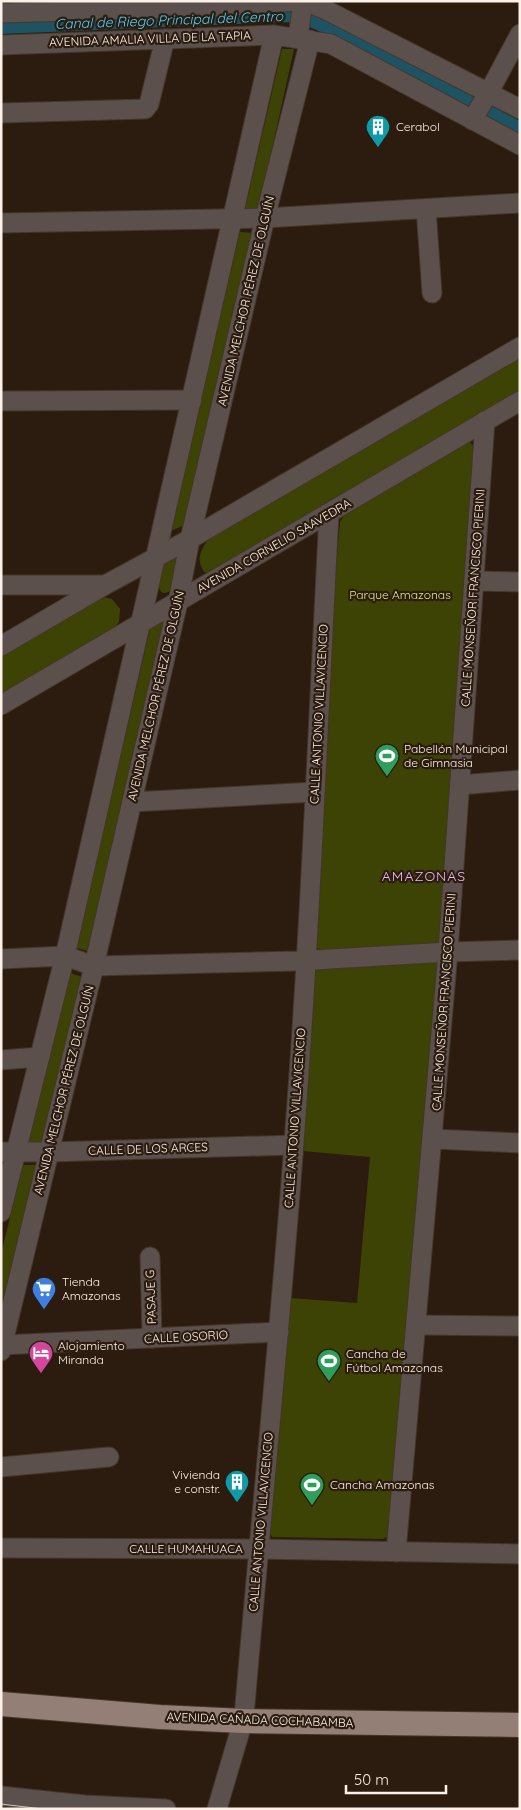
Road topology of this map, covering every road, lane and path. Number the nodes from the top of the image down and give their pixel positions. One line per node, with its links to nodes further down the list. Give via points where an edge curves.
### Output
1 (302, 3): 2 (street, AVENIDA AMALIA VILLA DE LA TAPIA); 6 (street); 9 (street, AVENIDA AMALIA VILLA DE LA TAPIA)
2 (207, 4): 3 (street, AVENIDA AMALIA VILLA DE LA TAPIA, via 133,10)
3 (1, 12)
4 (520, 34): 10 (street)
5 (274, 35): 6 (street, AVENIDA AMALIA VILLA DE LA TAPIA); 7 (street, AVENIDA AMALIA VILLA DE LA TAPIA); 16 (street)
6 (302, 36): 9 (street, AVENIDA AMALIA VILLA DE LA TAPIA); 17 (street, AVENIDA MELCHOR PÉREZ DE OLGUÍN)
7 (165, 39): 8 (street, AVENIDA AMALIA VILLA DE LA TAPIA); 12 (street, via 145,109)
8 (1, 45)
9 (409, 69): 10 (street, AVENIDA AMALIA VILLA DE LA TAPIA); 10 (street, AVENIDA AMALIA VILLA DE LA TAPIA)
10 (480, 107): 11 (street, AVENIDA AMALIA VILLA DE LA TAPIA); 13 (street, AVENIDA AMALIA VILLA DE LA TAPIA)
11 (520, 109)
12 (1, 113)
13 (520, 145)
14 (520, 203): 15 (street)
15 (426, 209): 17 (street); 19 (street)
16 (233, 218): 17 (street); 18 (street); 21 (street)
17 (266, 218): 26 (street, AVENIDA MELCHOR PÉREZ DE OLGUÍN)
18 (1, 223)
19 (432, 293)
20 (520, 347): 26 (street)
21 (192, 400): 22 (street); 27 (street)
22 (1, 401)
23 (520, 401): 24 (street, AVENIDA CORNELIO SAAVEDRA)
24 (484, 421): 25 (street, AVENIDA CORNELIO SAAVEDRA); 28 (street, CALLE MONSEÑOR FRANCISCO PIERINI)
25 (329, 514): 32 (street, AVENIDA CORNELIO SAAVEDRA); 38 (street, CALLE ANTONIO VILLAVICENCIO)
26 (190, 539): 27 (street); 32 (street, AVENIDA MELCHOR PÉREZ DE OLGUÍN)
27 (155, 558): 30 (street); 33 (street)
28 (474, 581): 29 (street); 37 (street, CALLE MONSEÑOR FRANCISCO PIERINI)
29 (520, 582)
30 (105, 584): 31 (street); 34 (street)
31 (1, 585)
32 (178, 602): 33 (street, AVENIDA CORNELIO SAAVEDRA); 39 (street, AVENIDA MELCHOR PÉREZ DE OLGUÍN)
33 (140, 624): 35 (street, AVENIDA CORNELIO SAAVEDRA); 42 (street)
34 (1, 646)
35 (1, 705)
36 (520, 780): 37 (street)
37 (460, 785): 41 (street, CALLE MONSEÑOR FRANCISCO PIERINI)
38 (315, 792): 39 (street); 44 (street, CALLE ANTONIO VILLAVICENCIO)
39 (132, 802): 45 (street, AVENIDA MELCHOR PÉREZ DE OLGUÍN)
40 (520, 950): 41 (street)
41 (448, 952): 44 (street); 48 (street, CALLE MONSEÑOR FRANCISCO PIERINI)
42 (65, 956): 43 (street); 45 (street); 46 (street)
43 (1, 959)
44 (306, 960): 45 (street); 50 (street, CALLE ANTONIO VILLAVICENCIO)
45 (94, 966): 52 (street, AVENIDA MELCHOR PÉREZ DE OLGUÍN)
46 (40, 1057): 47 (street); 51 (street)
47 (1, 1060)
48 (433, 1139): 49 (street); 55 (street, CALLE MONSEÑOR FRANCISCO PIERINI)
49 (520, 1143)
50 (294, 1145): 52 (street, CALLE DE LOS ARCES); 57 (street, CALLE ANTONIO VILLAVICENCIO)
51 (9, 1152): 52 (street, CALLE DE LOS ARCES); 53 (street)
52 (49, 1152): 59 (street, AVENIDA MELCHOR PÉREZ DE OLGUÍN)
53 (1, 1212)
54 (150, 1257): 58 (street, PASAJE G)
55 (416, 1325): 56 (street); 64 (street, CALLE MONSEÑOR FRANCISCO PIERINI)
56 (520, 1326)
57 (279, 1332): 58 (street, CALLE OSORIO); 63 (street, CALLE ANTONIO VILLAVICENCIO)
58 (152, 1338): 59 (street, CALLE OSORIO)
59 (2, 1348)
60 (109, 1457): 61 (street)
61 (1, 1467)
62 (1, 1548): 63 (street, CALLE HUMAHUACA)
63 (258, 1549): 64 (street, CALLE HUMAHUACA); 69 (street, CALLE ANTONIO VILLAVICENCIO, via 246,1704)
64 (396, 1552): 65 (street, CALLE HUMAHUACA)
65 (520, 1554)
66 (1, 1704): 69 (main road, AVENIDA CAÑADA COCHABAMBA, via 160,1717)
67 (1, 1720): 69 (main road, AVENIDA CAÑADA COCHABAMBA)
68 (520, 1725): 69 (main road, AVENIDA CAÑADA COCHABAMBA)
69 (240, 1729): 70 (main road, AVENIDA CAÑADA COCHABAMBA); 73 (street, CALLE ANTONIO VILLAVICENCIO)
70 (520, 1739)
71 (1, 1796): 72 (street)
72 (166, 1809)
73 (217, 1809)

